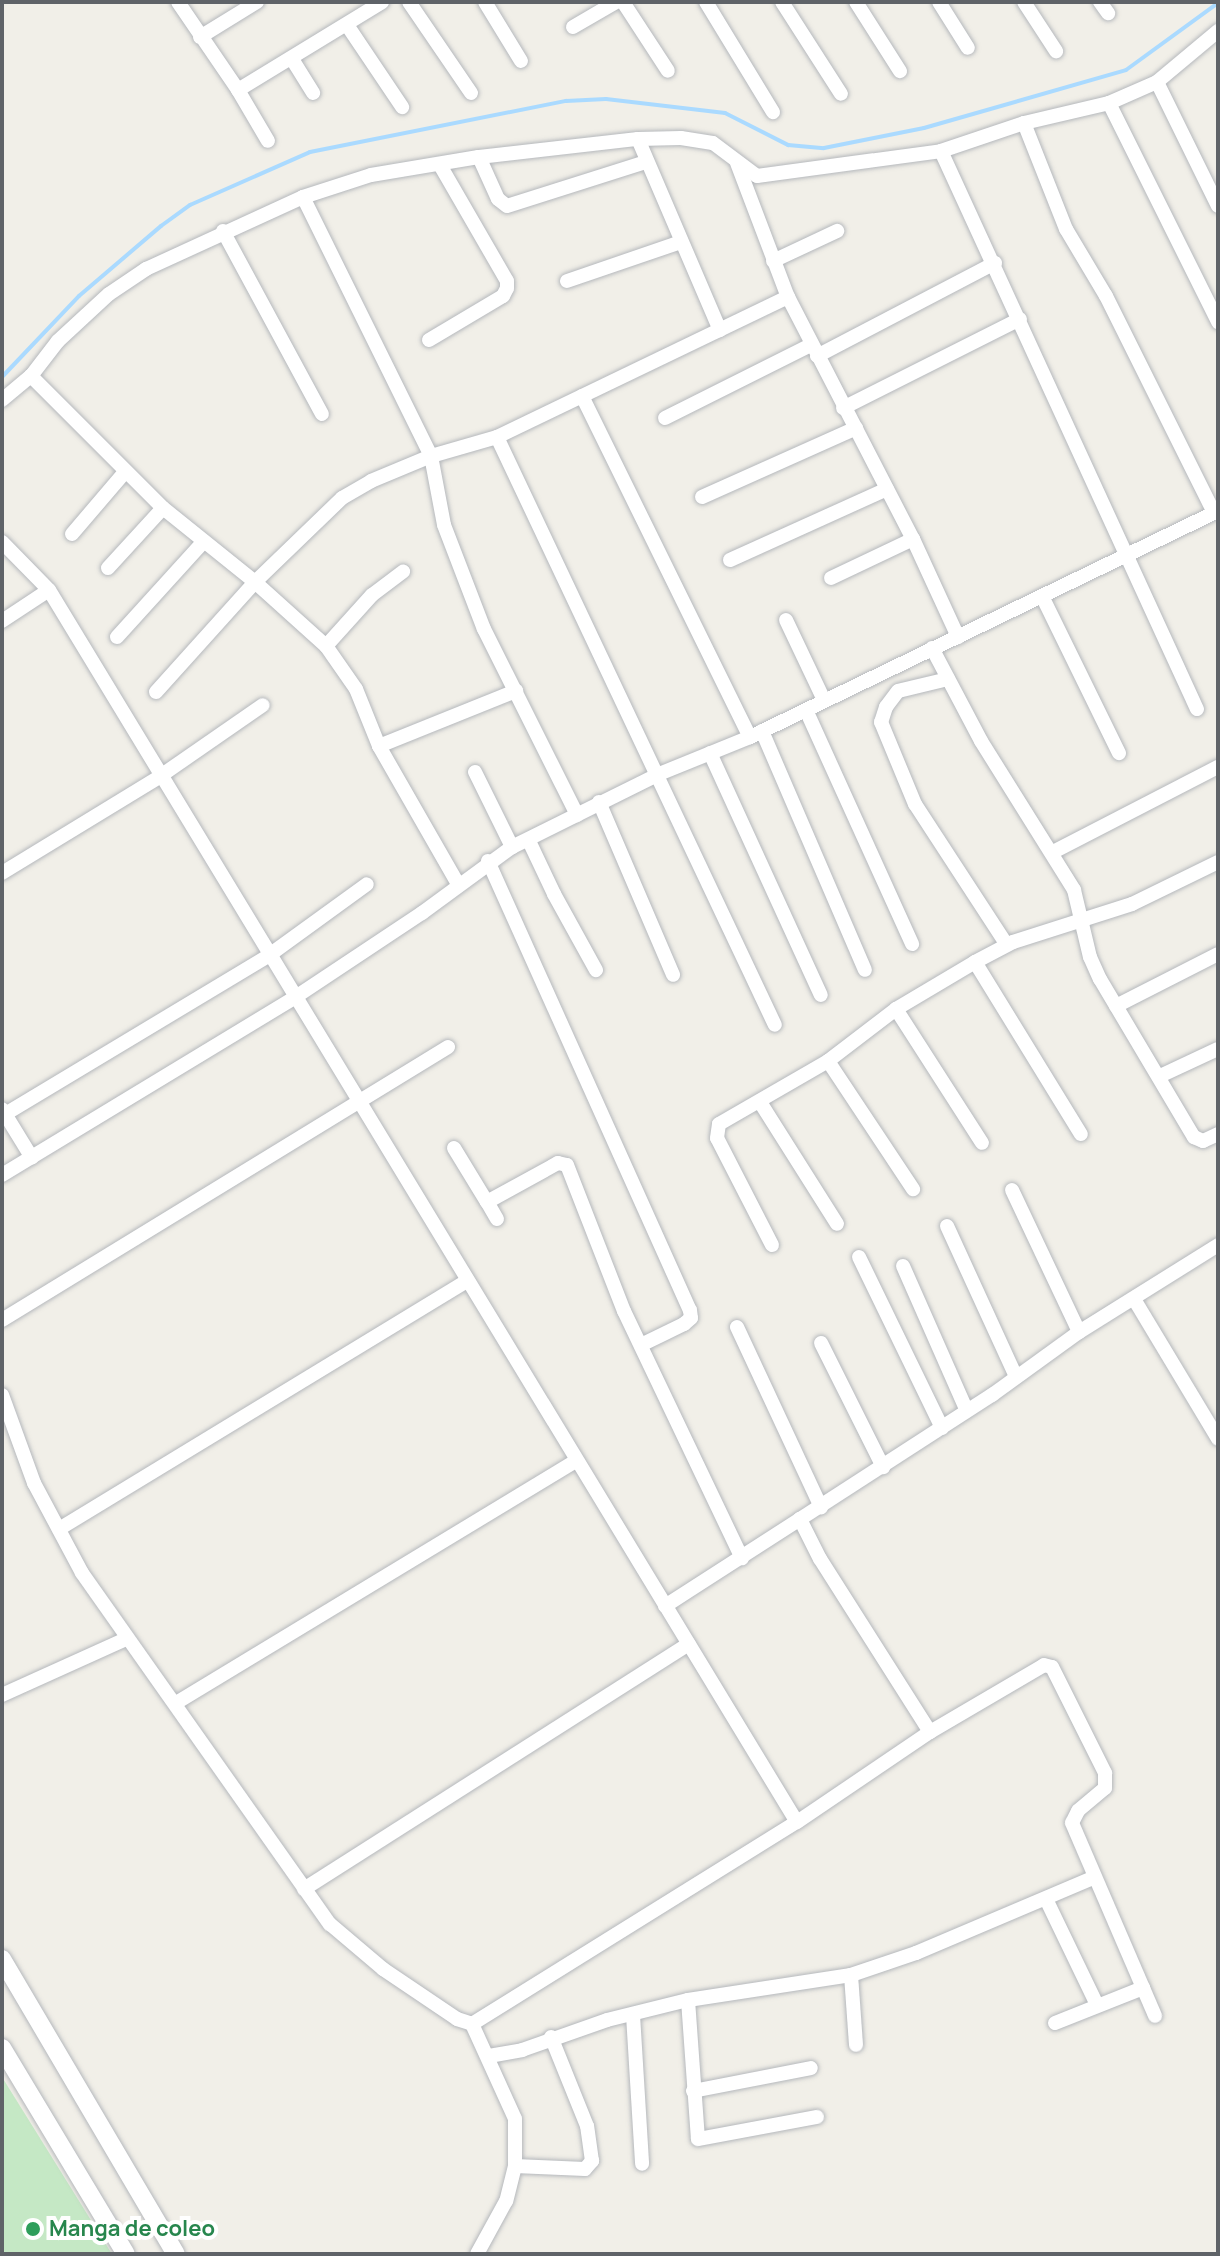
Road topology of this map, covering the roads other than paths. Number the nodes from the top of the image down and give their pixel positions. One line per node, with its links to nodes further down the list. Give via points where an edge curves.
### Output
1 (178, 2): 16 (street)
2 (257, 2): 16 (street)
3 (382, 2): 13 (street)
4 (409, 2): 26 (street)
5 (485, 2): 20 (street)
6 (616, 2): 14 (street)
7 (623, 2): 21 (street)
8 (706, 2): 30 (street)
9 (782, 2): 27 (street)
10 (856, 2): 22 (street)
11 (939, 2): 17 (street)
12 (1024, 2): 18 (street)
13 (347, 25): 19 (street); 29 (street)
14 (573, 27)
15 (1218, 32): 23 (street)
16 (200, 37): 24 (street)
17 (968, 48)
18 (1056, 51)
19 (292, 59): 24 (street); 25 (street)
20 (521, 61)
21 (668, 71)
22 (900, 71)
23 (1157, 82): 28 (street); 40 (street)
24 (238, 90): 33 (street)
25 (313, 93)
26 (471, 93)
27 (841, 94)
28 (1109, 103): 31 (street); 49 (street)
29 (402, 107)
30 (773, 112)
31 (1024, 123): 34 (street); 66 (street, via 1066,229 1099,282)
32 (638, 139): 35 (street); 36 (street, via 713,143); 37 (street)
33 (268, 141)
34 (941, 151): 36 (street, via 757,176); 45 (street)
35 (479, 157): 37 (street, via 498,199 507,206); 38 (street)
36 (735, 158): 44 (street)
37 (646, 162): 43 (street)
38 (440, 165): 39 (street, via 371,175); 51 (street, via 507,288 503,296)
39 (303, 197): 41 (street); 61 (street)
40 (1218, 206)
41 (223, 231): 53 (street, via 109,294 71,327); 57 (street)
42 (837, 231): 44 (street)
43 (681, 242): 46 (street); 50 (street)
44 (773, 261): 47 (street)
45 (995, 263): 48 (street); 52 (street)
46 (567, 281)
47 (788, 297): 50 (street); 52 (street)
48 (1020, 319): 56 (street); 71 (street)
49 (1218, 322)
50 (720, 330): 54 (street)
51 (429, 340)
52 (814, 351): 56 (street); 58 (street)
53 (31, 376): 55 (street); 62 (street)
54 (582, 396): 60 (street); 92 (street)
55 (2, 400)
56 (843, 408): 59 (street)
57 (322, 414)
58 (665, 418)
59 (856, 428): 63 (street); 64 (street)
60 (497, 437): 61 (street); 98 (street)
61 (431, 456): 76 (street, via 342,498); 86 (street, via 444,525 484,629)
62 (125, 472): 65 (street); 67 (street)
63 (887, 489): 68 (street); 72 (street)
64 (702, 497)
65 (163, 508): 70 (street); 73 (street)
66 (1216, 512): 71 (street)
67 (72, 534)
68 (913, 539): 75 (street); 82 (street)
69 (2, 542): 77 (street)
70 (203, 542): 76 (street); 81 (street)
71 (1127, 555): 78 (street); 90 (street)
72 (730, 560)
73 (108, 568)
74 (403, 572): 83 (street, via 372,595)
75 (831, 578)
76 (255, 582): 83 (street); 87 (street)
77 (49, 590): 80 (street); 99 (street)
78 (1042, 596): 82 (street); 95 (street)
79 (786, 620): 88 (street)
80 (2, 621)
81 (117, 637)
82 (958, 637): 84 (street)
83 (326, 646): 93 (street, via 356,689)
84 (932, 648): 85 (street); 88 (street)
85 (948, 679): 104 (street); 112 (street, via 898,691 881,722 915,804)
86 (516, 691): 93 (street); 101 (street)
87 (156, 692)
88 (824, 700): 91 (street)
89 (263, 705): 99 (street)
90 (1197, 709)
91 (806, 710): 92 (street); 111 (street)
92 (756, 734): 94 (street); 117 (street)
93 (379, 746): 109 (street)
94 (710, 753): 98 (street); 119 (street)
95 (1119, 753)
96 (1218, 767): 104 (street)
97 (475, 772): 103 (street)
98 (659, 774): 100 (street); 123 (street)
99 (159, 777): 107 (street); 114 (street)
100 (599, 802): 101 (street); 118 (street)
101 (577, 815): 102 (street)
102 (529, 841): 103 (street); 116 (street)
103 (512, 847): 105 (street)
104 (1053, 852): 110 (street)
105 (488, 861): 109 (street); 153 (street, via 690,1310 691,1318 684,1324)
106 (1218, 862): 110 (street, via 1132,904)
107 (2, 873)
108 (367, 884): 114 (street)
109 (458, 884): 120 (street)
110 (1083, 920): 112 (street); 121 (street, via 1090,957)
111 (912, 944)
112 (1007, 945): 115 (street)
113 (1218, 954): 121 (street)
114 (268, 956): 120 (street); 130 (street)
115 (975, 962): 122 (street); 131 (street)
116 (596, 970)
117 (865, 970)
118 (673, 975)
119 (821, 995)
120 (294, 998): 129 (street); 135 (street)
121 (1116, 1006): 127 (street)
122 (896, 1009): 126 (street); 133 (street)
123 (775, 1025)
124 (448, 1047): 129 (street)
125 (1218, 1049): 127 (street)
126 (828, 1061): 128 (street); 137 (street)
127 (1160, 1076): 132 (street, via 1194,1137 1203,1141)
128 (760, 1102): 141 (street); 143 (street, via 719,1124 717,1138)
129 (359, 1104): 147 (street); 149 (street)
130 (3, 1113): 135 (street)
131 (1081, 1134)
132 (1218, 1134)
133 (982, 1143)
134 (454, 1148): 139 (street)
135 (32, 1158): 136 (street)
136 (2, 1175)
137 (913, 1189)
138 (1012, 1190): 151 (street)
139 (487, 1202): 140 (street); 153 (street, via 558,1163 567,1165)
140 (497, 1219)
141 (837, 1224)
142 (947, 1226): 154 (street)
143 (772, 1245)
144 (1218, 1245): 148 (street)
145 (859, 1257): 157 (street)
146 (903, 1266): 156 (street)
147 (467, 1281): 159 (street); 163 (street)
148 (1134, 1299): 151 (street); 158 (street)
149 (2, 1320)
150 (737, 1327): 161 (street)
151 (1079, 1332): 154 (street)
152 (821, 1343): 160 (street)
153 (641, 1345): 164 (street)
154 (1016, 1377): 156 (street)
155 (2, 1395): 163 (street, via 34,1483)
156 (967, 1411): 157 (street)
157 (942, 1428): 160 (street)
158 (1218, 1439)
159 (576, 1461): 165 (street); 169 (street)
160 (883, 1467): 161 (street)
161 (821, 1507): 162 (street)
162 (800, 1519): 164 (street); 170 (street)
163 (59, 1529): 166 (street)
164 (742, 1558): 165 (street)
165 (665, 1606): 167 (street)
166 (126, 1639): 168 (street); 169 (street)
167 (688, 1644): 171 (street); 173 (street)
168 (2, 1695)
169 (176, 1703): 173 (street)
170 (930, 1732): 171 (street); 172 (street, via 1036,1668 1052,1667 1105,1773 1105,1788 1073,1815 1072,1823)
171 (797, 1822): 183 (street)
172 (1093, 1878): 174 (street); 177 (street)
173 (304, 1889): 183 (street, via 358,1951)
174 (1046, 1899): 176 (street); 179 (street)
175 (2, 1959): 194 (street)
176 (851, 1975): 178 (street); 185 (street)
177 (1143, 1988): 179 (street); 181 (street)
178 (688, 2000): 180 (street); 189 (street)
179 (1097, 2005): 182 (street)
180 (633, 2015): 184 (street); 191 (street)
181 (1155, 2016)
182 (1055, 2023)
183 (472, 2024): 187 (street)
184 (551, 2037): 187 (street); 192 (street, via 587,2126 592,2161 585,2169)
185 (856, 2045)
186 (2, 2048): 193 (street)
187 (489, 2056): 192 (street, via 515,2119)
188 (811, 2068): 189 (street)
189 (693, 2091): 190 (street, via 696,2137 701,2140)
190 (817, 2117)
191 (642, 2164)
192 (515, 2166): 195 (street, via 506,2201)
193 (126, 2254)
194 (176, 2254)
195 (477, 2254)

